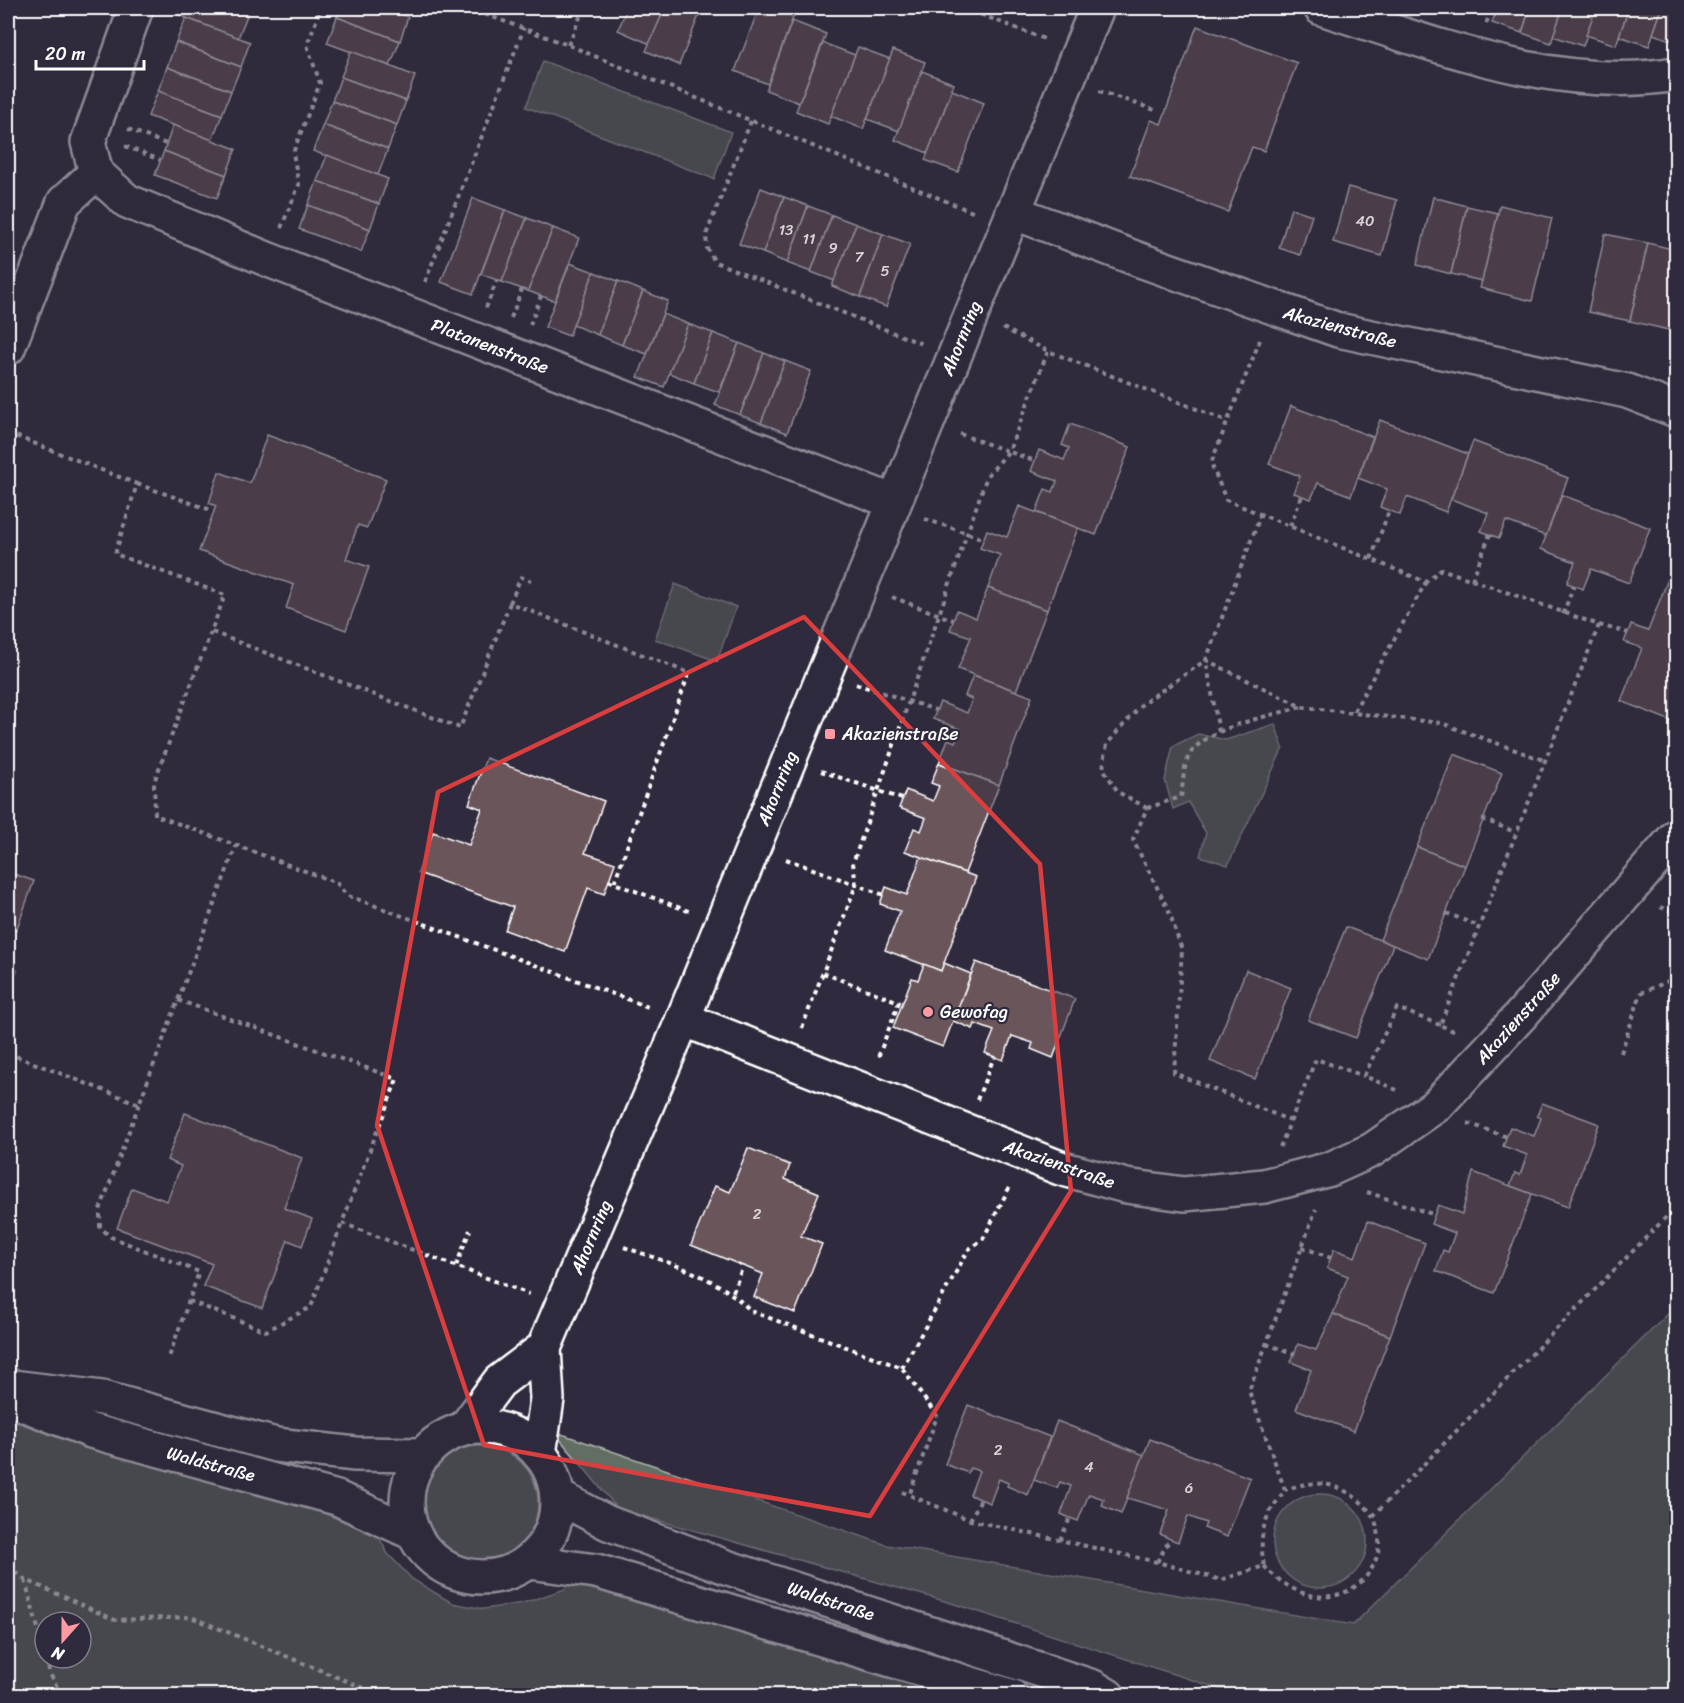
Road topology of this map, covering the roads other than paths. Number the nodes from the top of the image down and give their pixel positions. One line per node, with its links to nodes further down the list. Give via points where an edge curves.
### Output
1 (136, 8): 5 (street, via 88,142)
2 (1097, 8): 6 (street, Ahornring)
3 (1321, 8): 4 (street, via 1457,51 1537,70 1617,79)
4 (1677, 74)
5 (96, 173): 7 (street, via 64,202); 9 (street, Platanenstraße, via 127,201)
6 (1010, 219): 8 (street, Akazienstraße, via 1338,330 1627,391); 9 (street, Ahornring)
7 (8, 348)
8 (1677, 411)
9 (893, 505): 11 (street, Ahornring)
10 (1677, 836): 11 (street, Akazienstraße, via 1437,1105 1372,1150 1335,1167 1264,1186 1184,1194 1126,1186 1060,1168)
11 (683, 1019): 12 (street, Ahornring)
12 (544, 1348): 15 (street, via 499,1382); 16 (street, Ahornring, via 547,1400)
13 (8, 1386): 17 (street, Waldstraße, via 102,1398 276,1445 355,1454)
14 (8, 1398): 19 (street, Waldstraße, via 91,1431 337,1498)
15 (464, 1429): 16 (street, via 506,1431); 17 (street, via 441,1438)
16 (539, 1454): 18 (street, via 552,1474)
17 (422, 1455): 19 (street, via 406,1493)
18 (557, 1496): 20 (street, via 552,1528 545,1544); 22 (street, Waldstraße, via 608,1523 715,1563)
19 (413, 1533): 20 (street, via 428,1556 451,1572 477,1578 505,1575)
20 (529, 1562): 21 (street, Waldstraße, via 596,1572)
21 (1011, 1695)
22 (1108, 1695)

